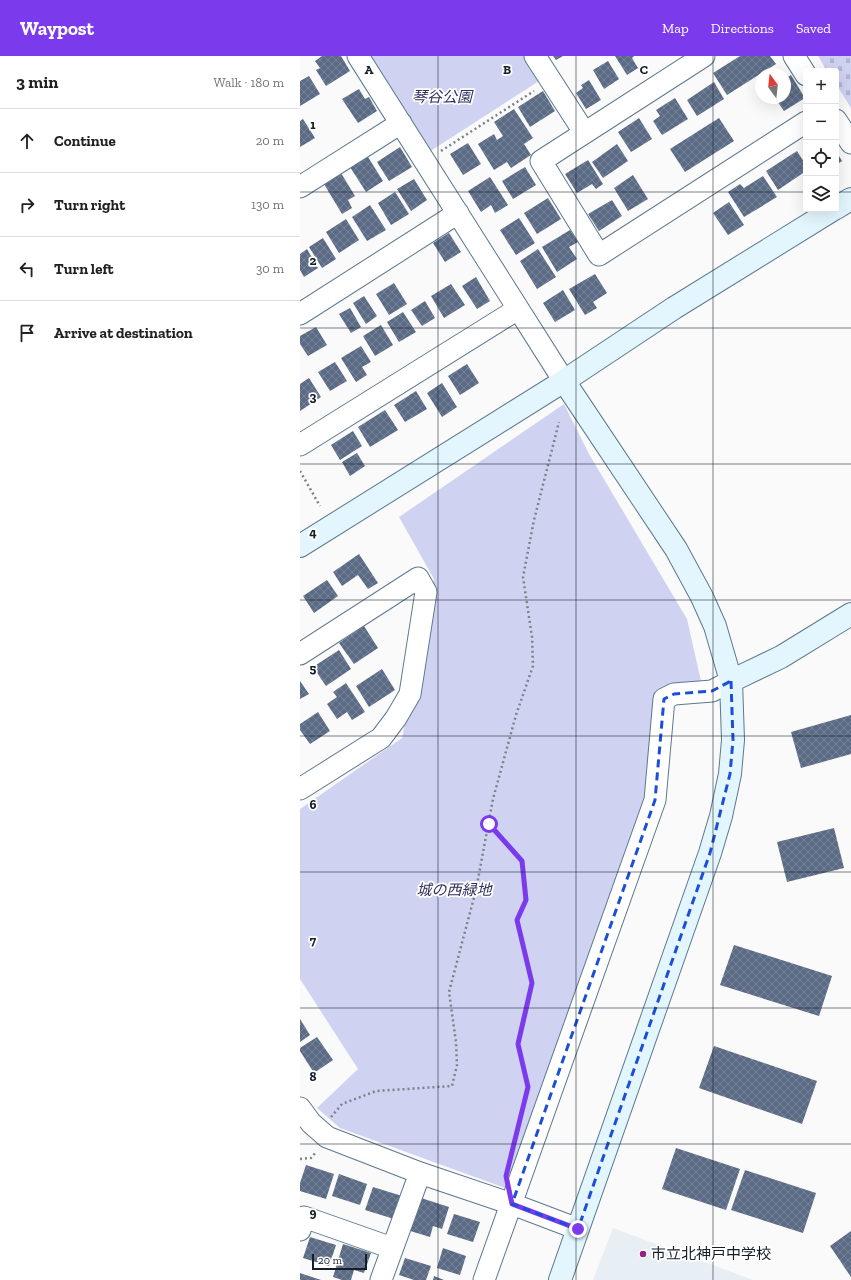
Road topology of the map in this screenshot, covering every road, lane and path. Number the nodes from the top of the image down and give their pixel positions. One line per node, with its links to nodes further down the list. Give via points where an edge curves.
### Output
1 (358, 56): 7 (street)
2 (535, 56): 6 (street)
3 (704, 56): 10 (street)
4 (794, 56): 5 (street)
5 (803, 70)
6 (551, 80): 10 (street); 12 (path)
7 (401, 123): 12 (street); 13 (street)
8 (803, 124): 10 (street, via 599,255 541,162)
9 (839, 125): 11 (street)
10 (584, 132)
11 (851, 143)
12 (425, 161): 17 (street)
13 (300, 187)
14 (851, 199): 15 (street)
15 (839, 206)
16 (829, 212): 20 (street, via 674,308)
17 (458, 213): 18 (street); 19 (street)
18 (518, 309): 20 (street); 22 (street)
19 (300, 314)
20 (564, 381): 25 (street); 28 (street, via 676,549 695,583 715,626)
21 (558, 422): 30 (path, via 523,577 532,637 533,666 516,715 493,799)
22 (300, 446)
23 (300, 471): 24 (path)
24 (320, 506)
25 (300, 546)
26 (851, 614): 28 (street, via 781,657)
27 (300, 654): 29 (street, via 418,578 426,592 410,694 396,718 381,738)
28 (731, 681): 35 (street, via 712,691 674,694 664,699 654,800); 36 (street, via 733,740 730,774 721,816)
29 (300, 789)
30 (489, 824): 32 (path, via 522,861 526,900 517,920 532,983 518,1044 528,1087); 33 (path, via 476,890 449,992 457,1065 452,1086 376,1091 342,1104)
31 (300, 1108): 33 (street)
32 (522, 1110)
33 (319, 1131): 34 (street, via 327,1137)
34 (420, 1173): 35 (street); 38 (street)
35 (512, 1204): 36 (street); 40 (street)
36 (578, 1229): 41 (street)
37 (300, 1230): 38 (street, via 304,1217)
38 (392, 1248): 39 (street)
39 (380, 1280)
40 (484, 1280)
41 (560, 1280)

